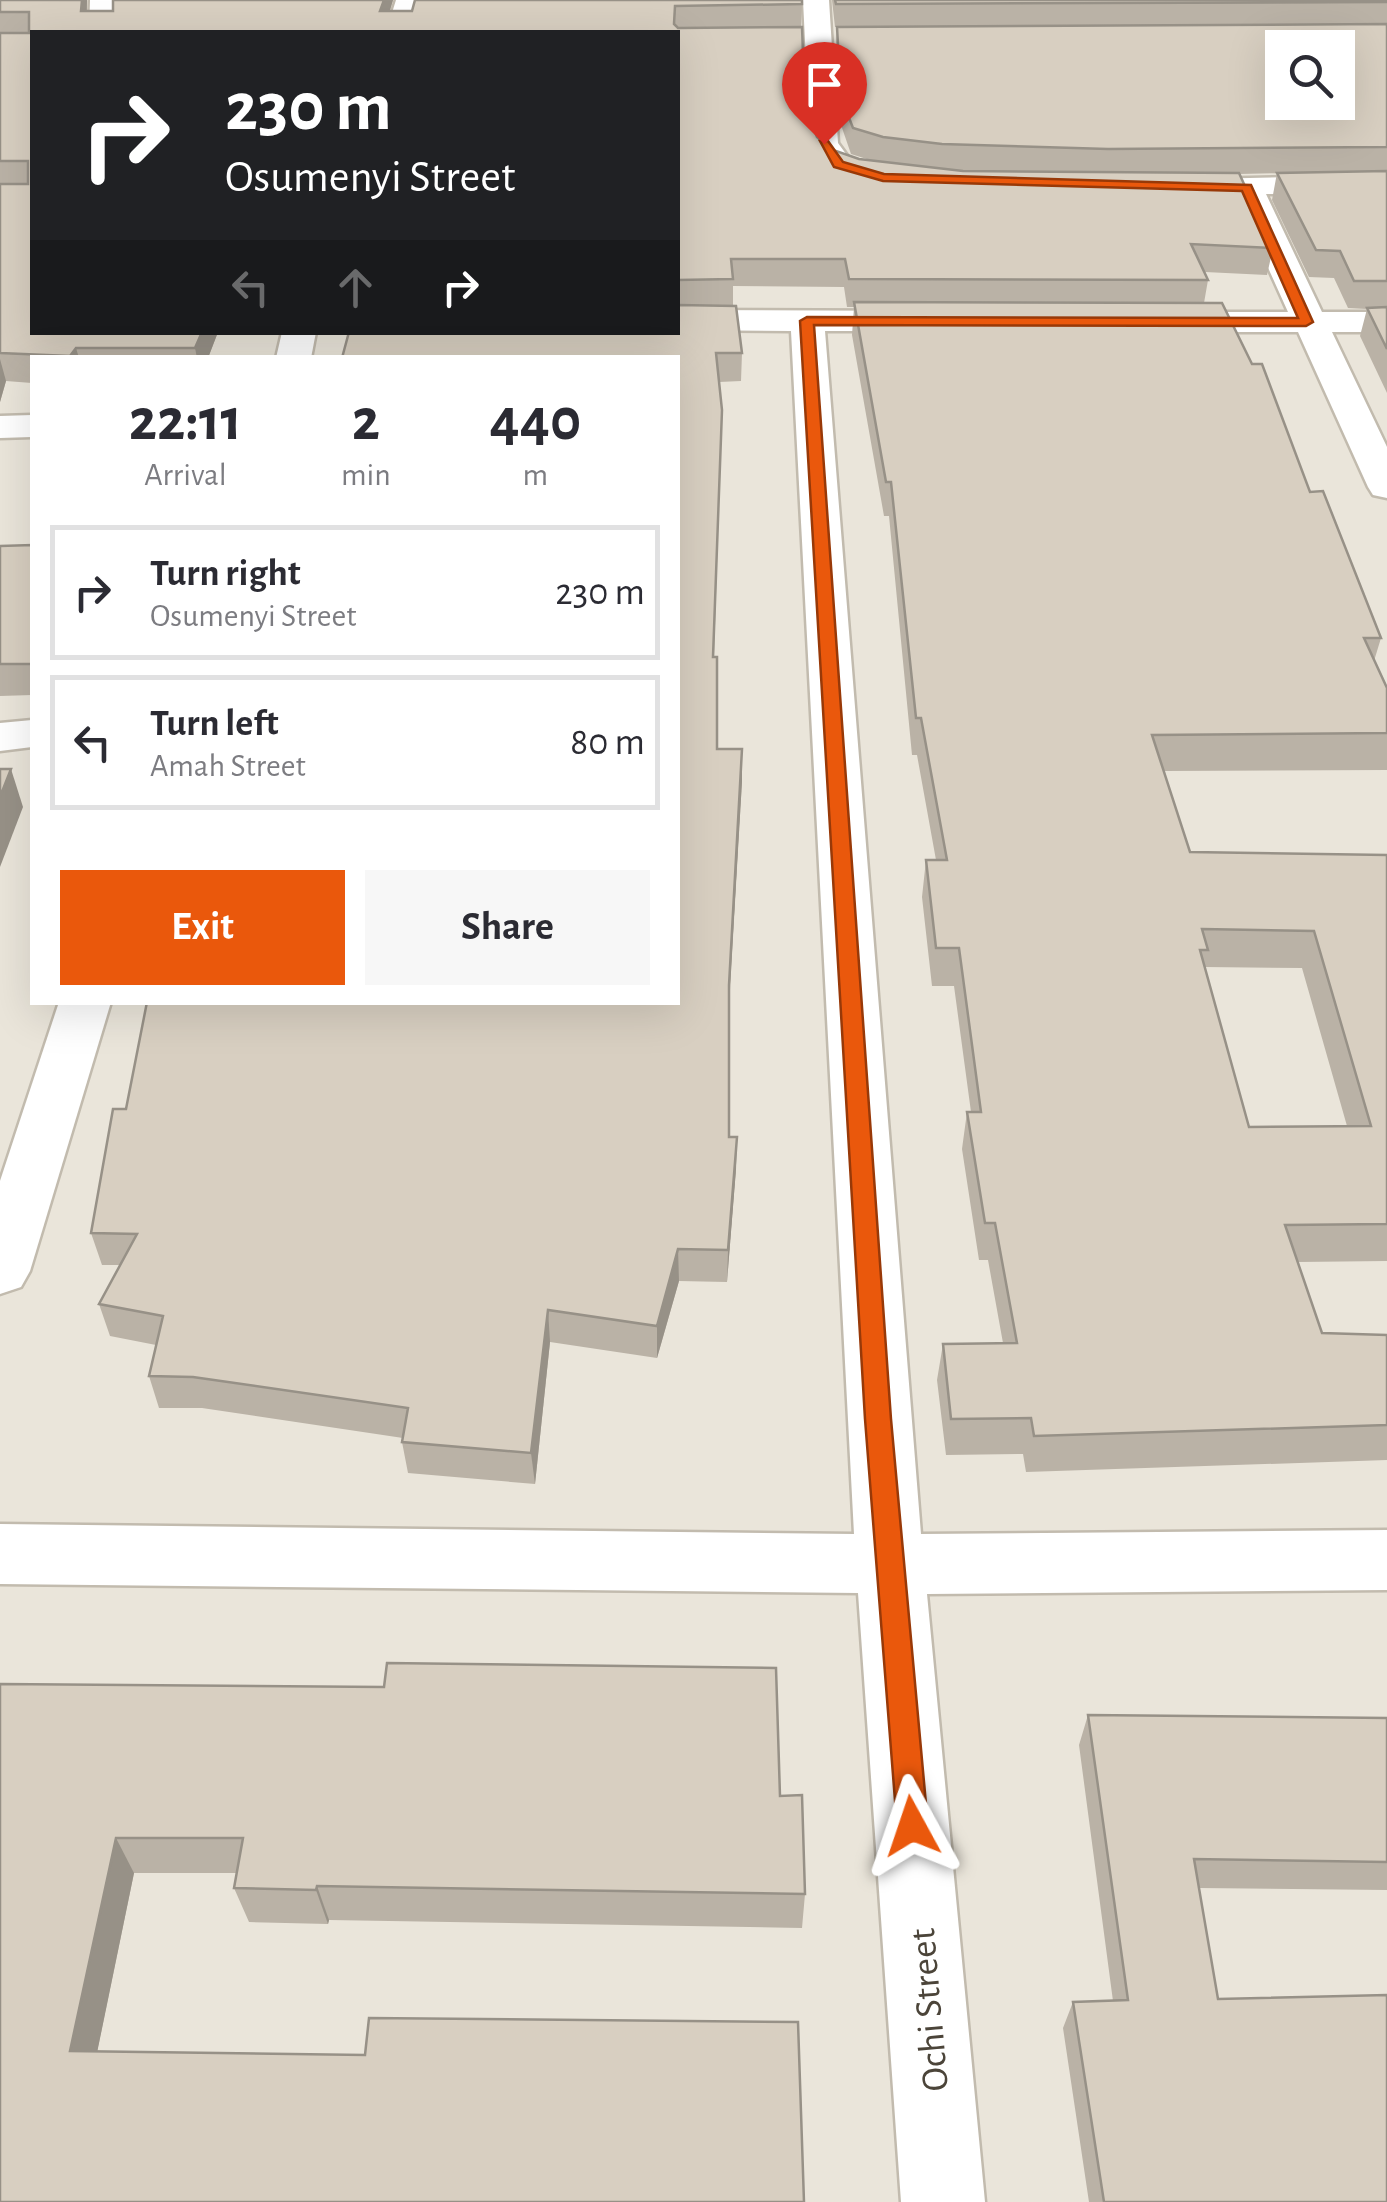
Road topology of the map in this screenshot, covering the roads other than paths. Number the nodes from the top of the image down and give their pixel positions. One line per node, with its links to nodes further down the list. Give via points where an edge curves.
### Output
1 (103, 0): 4 (street)
2 (409, 0): 5 (street)
3 (816, 0): 6 (street)
4 (102, 30)
5 (400, 30)
6 (830, 37): 7 (street); 8 (street, via 824,144 838,164 862,174)
7 (784, 38)
8 (918, 180)
9 (1387, 184): 11 (street)
10 (1132, 186): 11 (street)
11 (1247, 187): 16 (street)
12 (680, 320): 13 (street)
13 (807, 321): 14 (street); 27 (street, Ochi Street)
14 (967, 321)
15 (1127, 322): 16 (street)
16 (1306, 322): 17 (street); 20 (street)
17 (1387, 322)
18 (30, 426): 19 (street)
19 (0, 427)
20 (1387, 488)
21 (30, 734): 22 (street)
22 (0, 738)
23 (84, 1005): 24 (street)
24 (0, 1271)
25 (0, 1554): 27 (street)
26 (1387, 1560): 27 (street)
27 (891, 1564): 28 (street, Ochi Street)
28 (943, 2202)

